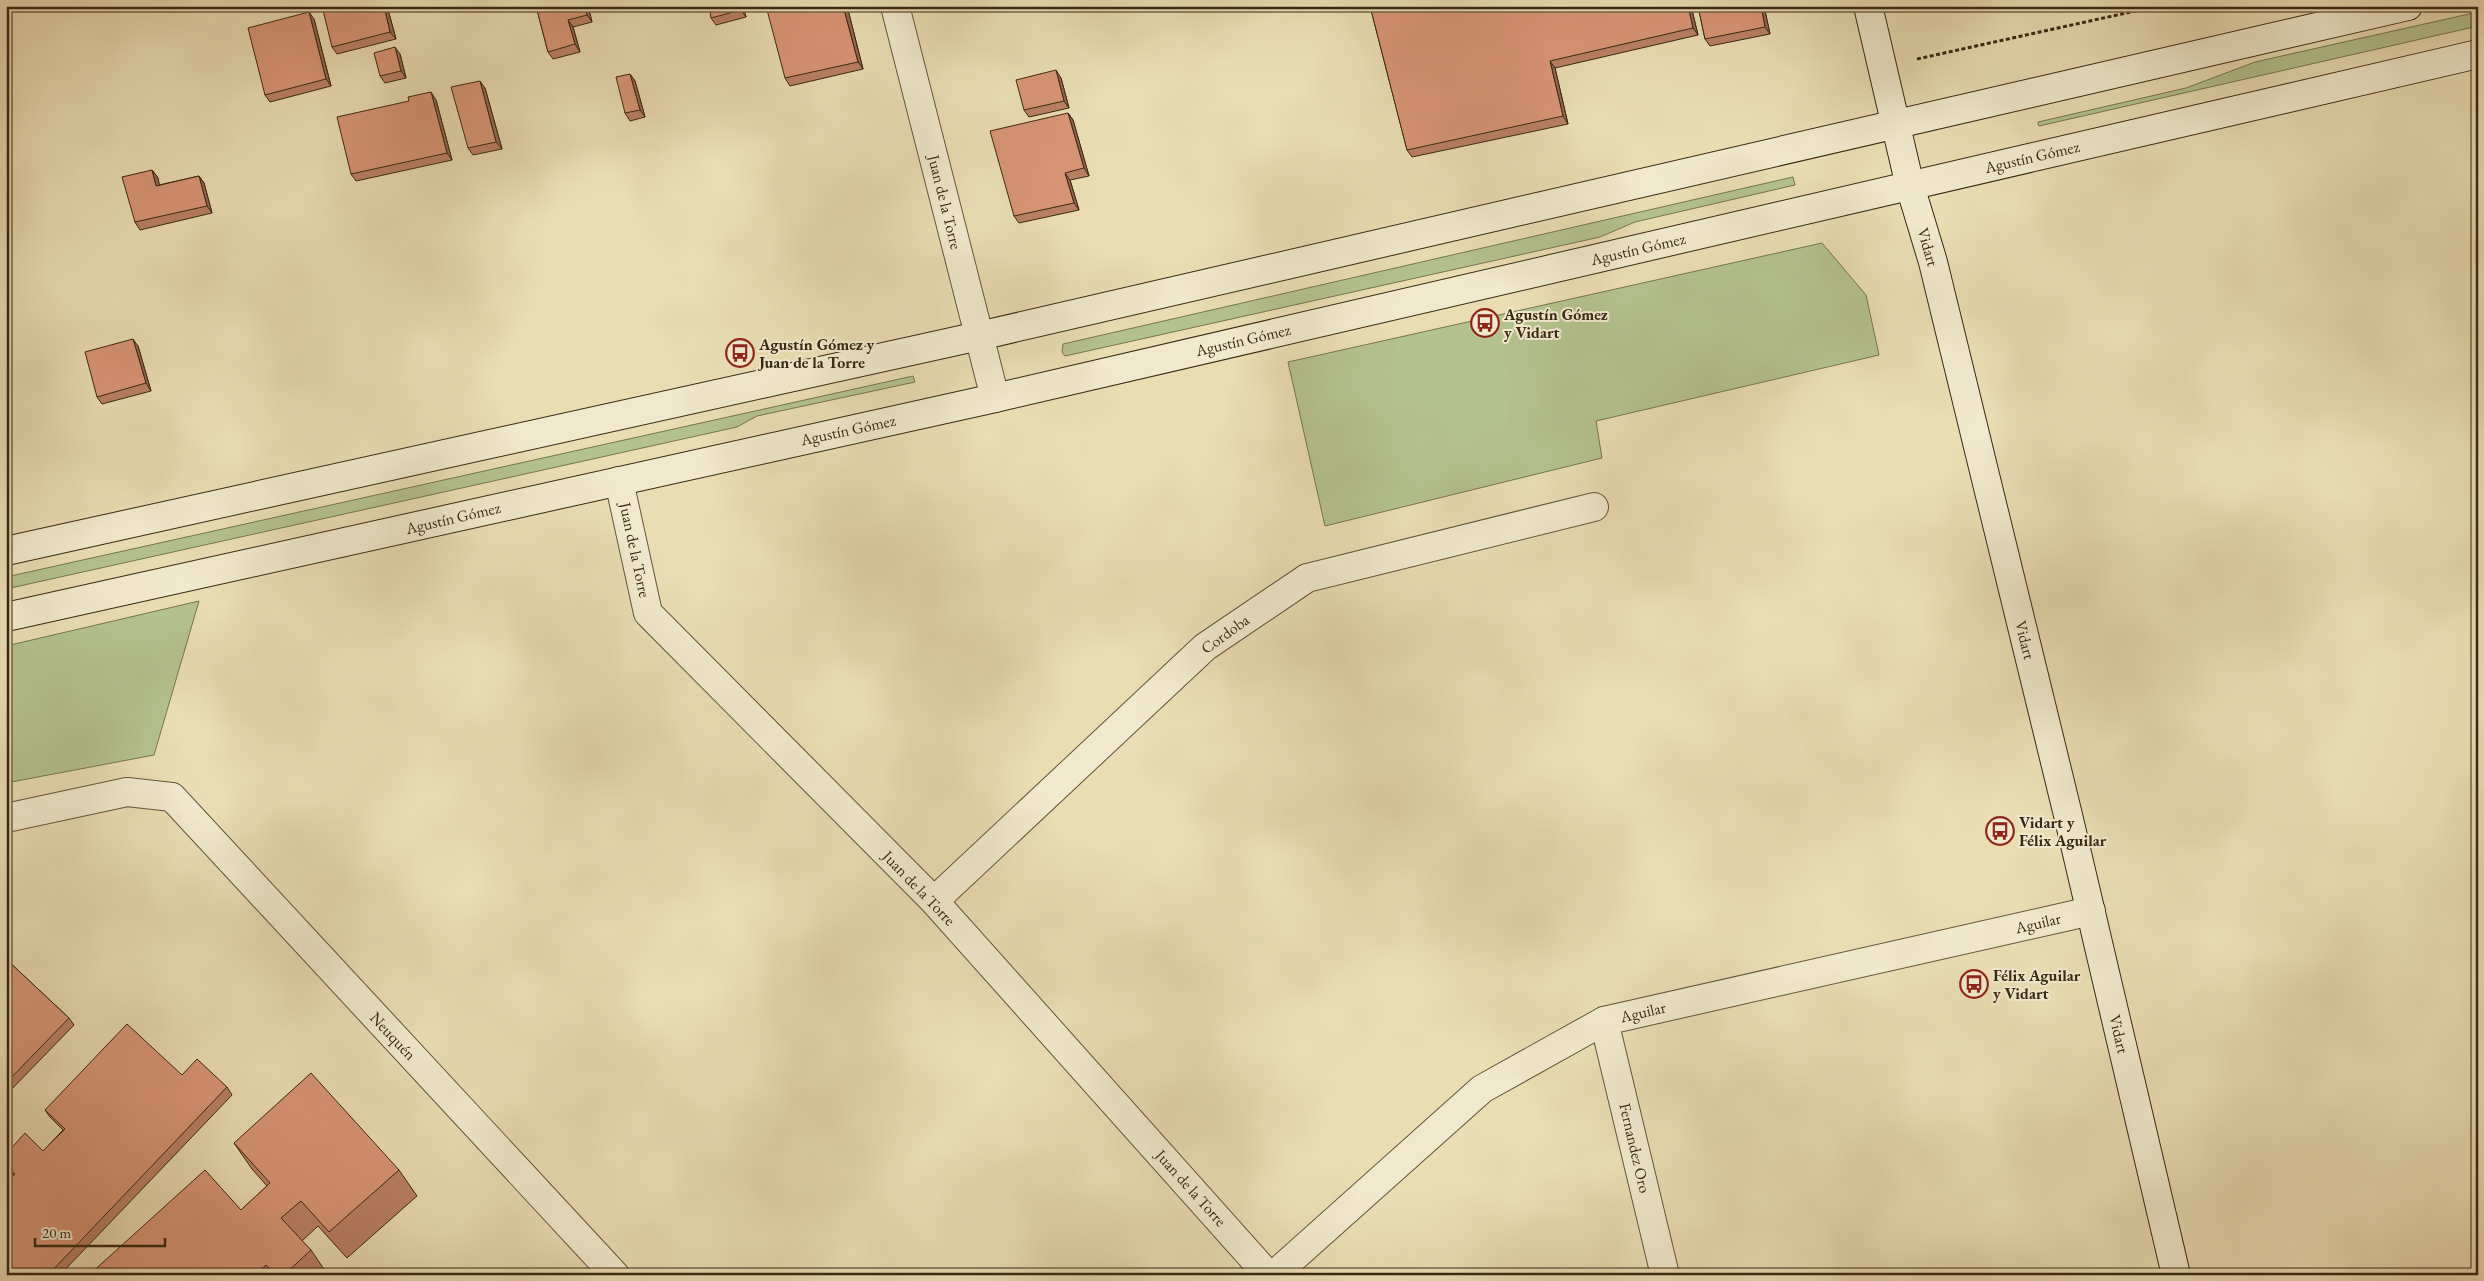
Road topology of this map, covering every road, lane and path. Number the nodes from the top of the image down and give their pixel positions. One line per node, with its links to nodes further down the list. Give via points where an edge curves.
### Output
1 (895, 6): 9 (street, Juan de la Torre)
2 (1868, 6): 6 (street, Vidart)
3 (2158, 6): 6 (path)
4 (2408, 6): 7 (street)
5 (2478, 54): 8 (street, Agustín Gómez)
6 (1882, 67): 7 (street, Vidart)
7 (1896, 124): 8 (street, Vidart); 9 (street)
8 (1910, 186): 10 (street, Agustín Gómez); 17 (street, Vidart, via 1933,262)
9 (979, 336): 10 (street, Juan de la Torre); 13 (street)
10 (995, 398): 11 (street, Agustín Gómez)
11 (619, 481): 14 (street, Agustín Gómez); 16 (street, Juan de la Torre, via 648,613)
12 (1594, 506): 16 (street, Cordoba, via 1307,578 1205,647)
13 (6, 551)
14 (6, 617)
15 (6, 818): 19 (street, Neuquén, via 127,792 172,798)
16 (934, 901): 20 (street, Juan de la Torre)
17 (2090, 911): 18 (street, Aguilar); 23 (street, Vidart)
18 (1604, 1021): 21 (street, Aguilar, via 1482,1089); 22 (street, Fernandez Oro)
19 (615, 1275)
20 (1268, 1275)
21 (1274, 1275)
22 (1665, 1275)
23 (2176, 1275)

